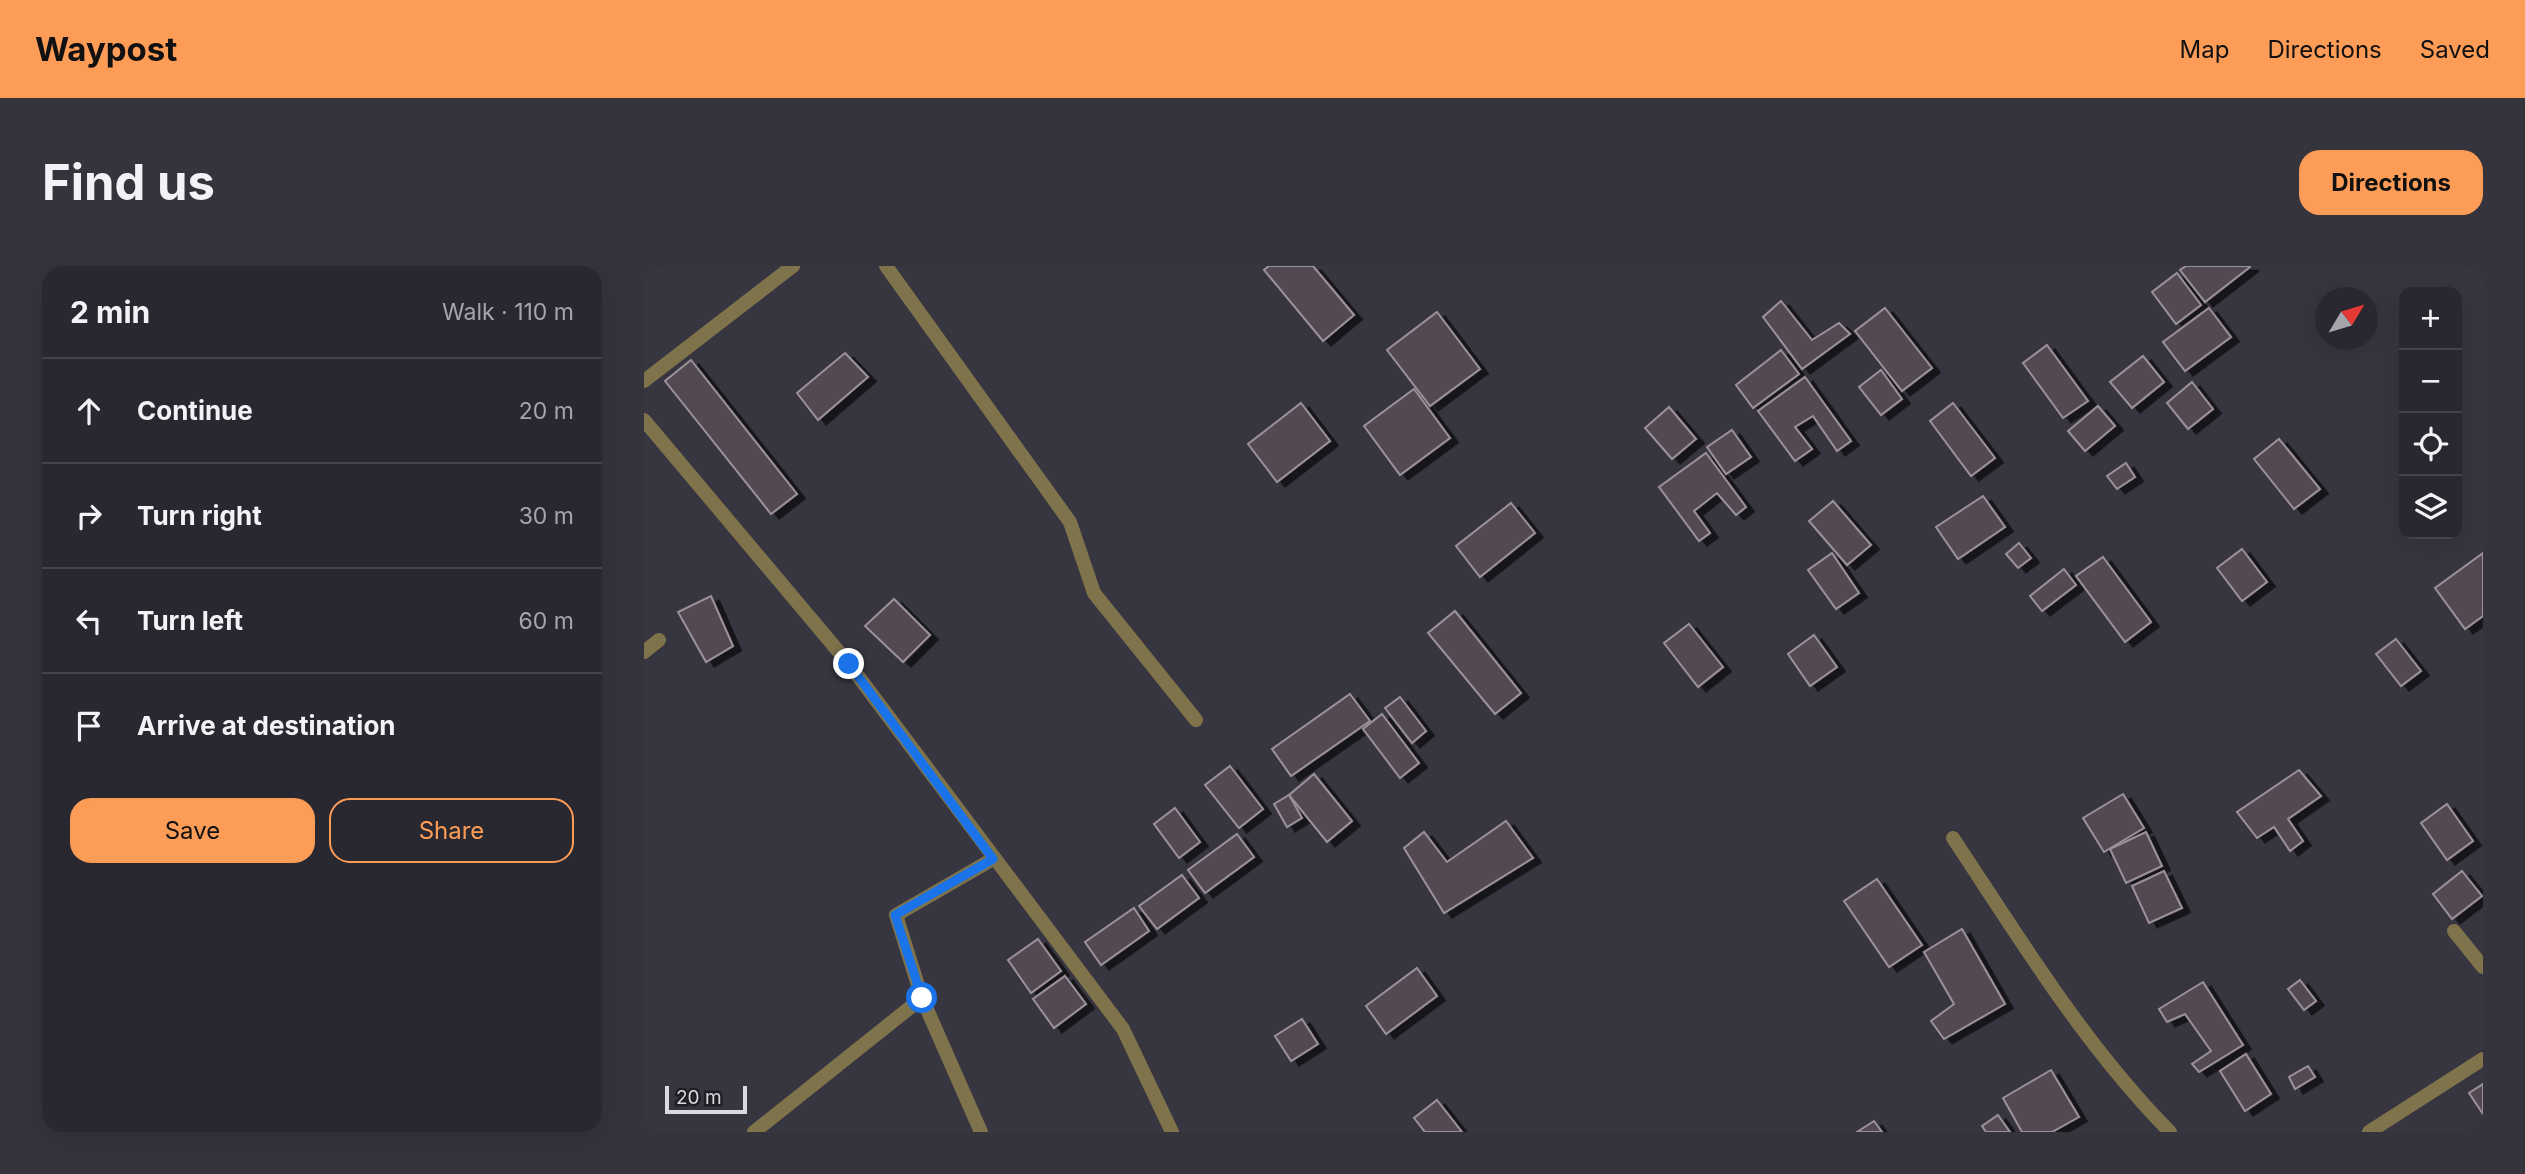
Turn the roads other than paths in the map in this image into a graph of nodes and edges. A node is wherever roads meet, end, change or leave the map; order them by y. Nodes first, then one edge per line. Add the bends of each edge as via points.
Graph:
1 (793, 266) edge
2 (886, 266) edge
3 (644, 382) edge
4 (644, 420) edge
5 (659, 640) dead end
6 (644, 652) edge
7 (1196, 720) dead end
8 (1953, 838) dead end
9 (993, 859) junction
10 (2454, 931) dead end
11 (2483, 967) edge
12 (922, 998) junction
13 (2483, 1059) edge
14 (754, 1132) edge
15 (981, 1132) edge
16 (1172, 1132) edge
17 (2170, 1132) edge
18 (2369, 1132) edge

1 - 3 street
2 - 7 street via 1070,522 1094,593
4 - 9 street via 849,664
5 - 6 street
8 - 17 street via 2054,990 2130,1091
9 - 12 street via 895,915
9 - 16 street via 1123,1029
10 - 11 street
12 - 14 street
12 - 15 street
13 - 18 street

